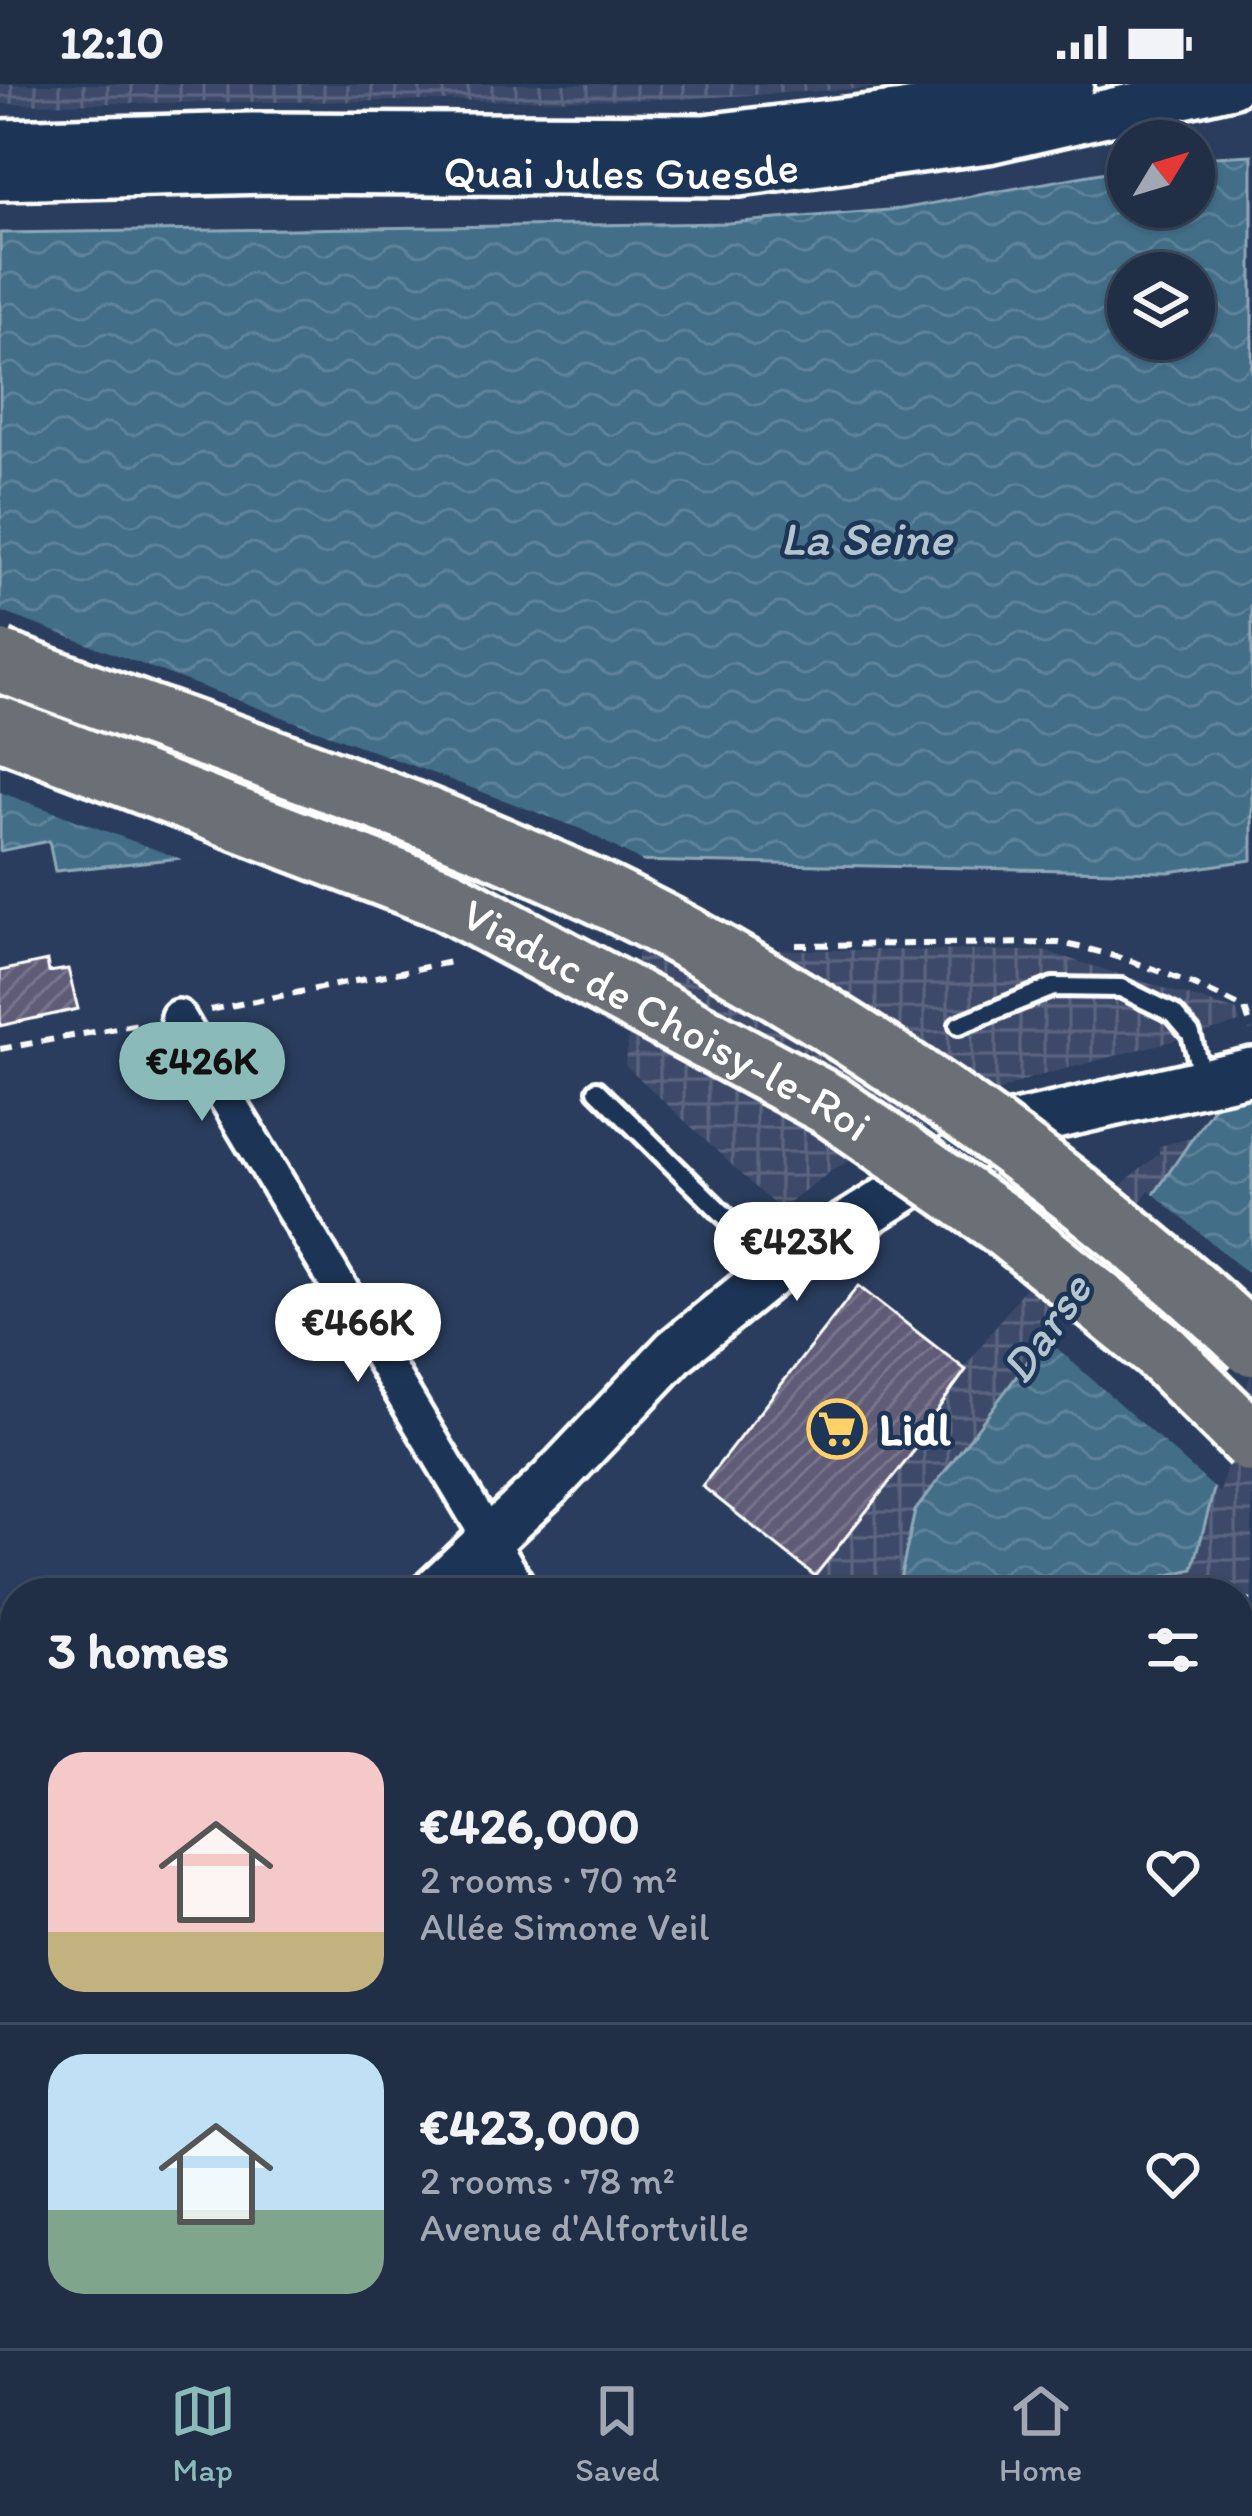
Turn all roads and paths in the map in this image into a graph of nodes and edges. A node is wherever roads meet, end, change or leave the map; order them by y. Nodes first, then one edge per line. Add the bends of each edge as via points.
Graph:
1 (1070, 84) edge
2 (1231, 84) edge
3 (0, 143) edge
4 (0, 176) edge
5 (0, 662) edge
6 (0, 728) edge
7 (178, 1017) dead end
8 (959, 1024) dead end
9 (1222, 1078) edge
10 (597, 1090) dead end
11 (778, 1268) junction
12 (1252, 1346) edge
13 (1252, 1442) edge
14 (490, 1537) junction
15 (448, 1578) edge
16 (513, 1578) edge

1 - 3 main road, Quai Jules Guesde via 704,138
2 - 4 main road, Quai Jules Guesde via 988,140 739,173
5 - 12 highway, Viaduc de Choisy-le-Roi, bridge via 499,849 676,932 891,1063 1043,1170
6 - 13 highway, Viaduc de Choisy-le-Roi, bridge via 446,899 830,1105 1000,1223 1158,1349
7 - 14 street
8 - 9 lane via 1054,987 1121,988 1174,1013
9 - 11 main road via 1002,1128
10 - 11 lane
11 - 14 main road via 675,1351
14 - 15 main road
14 - 16 street

